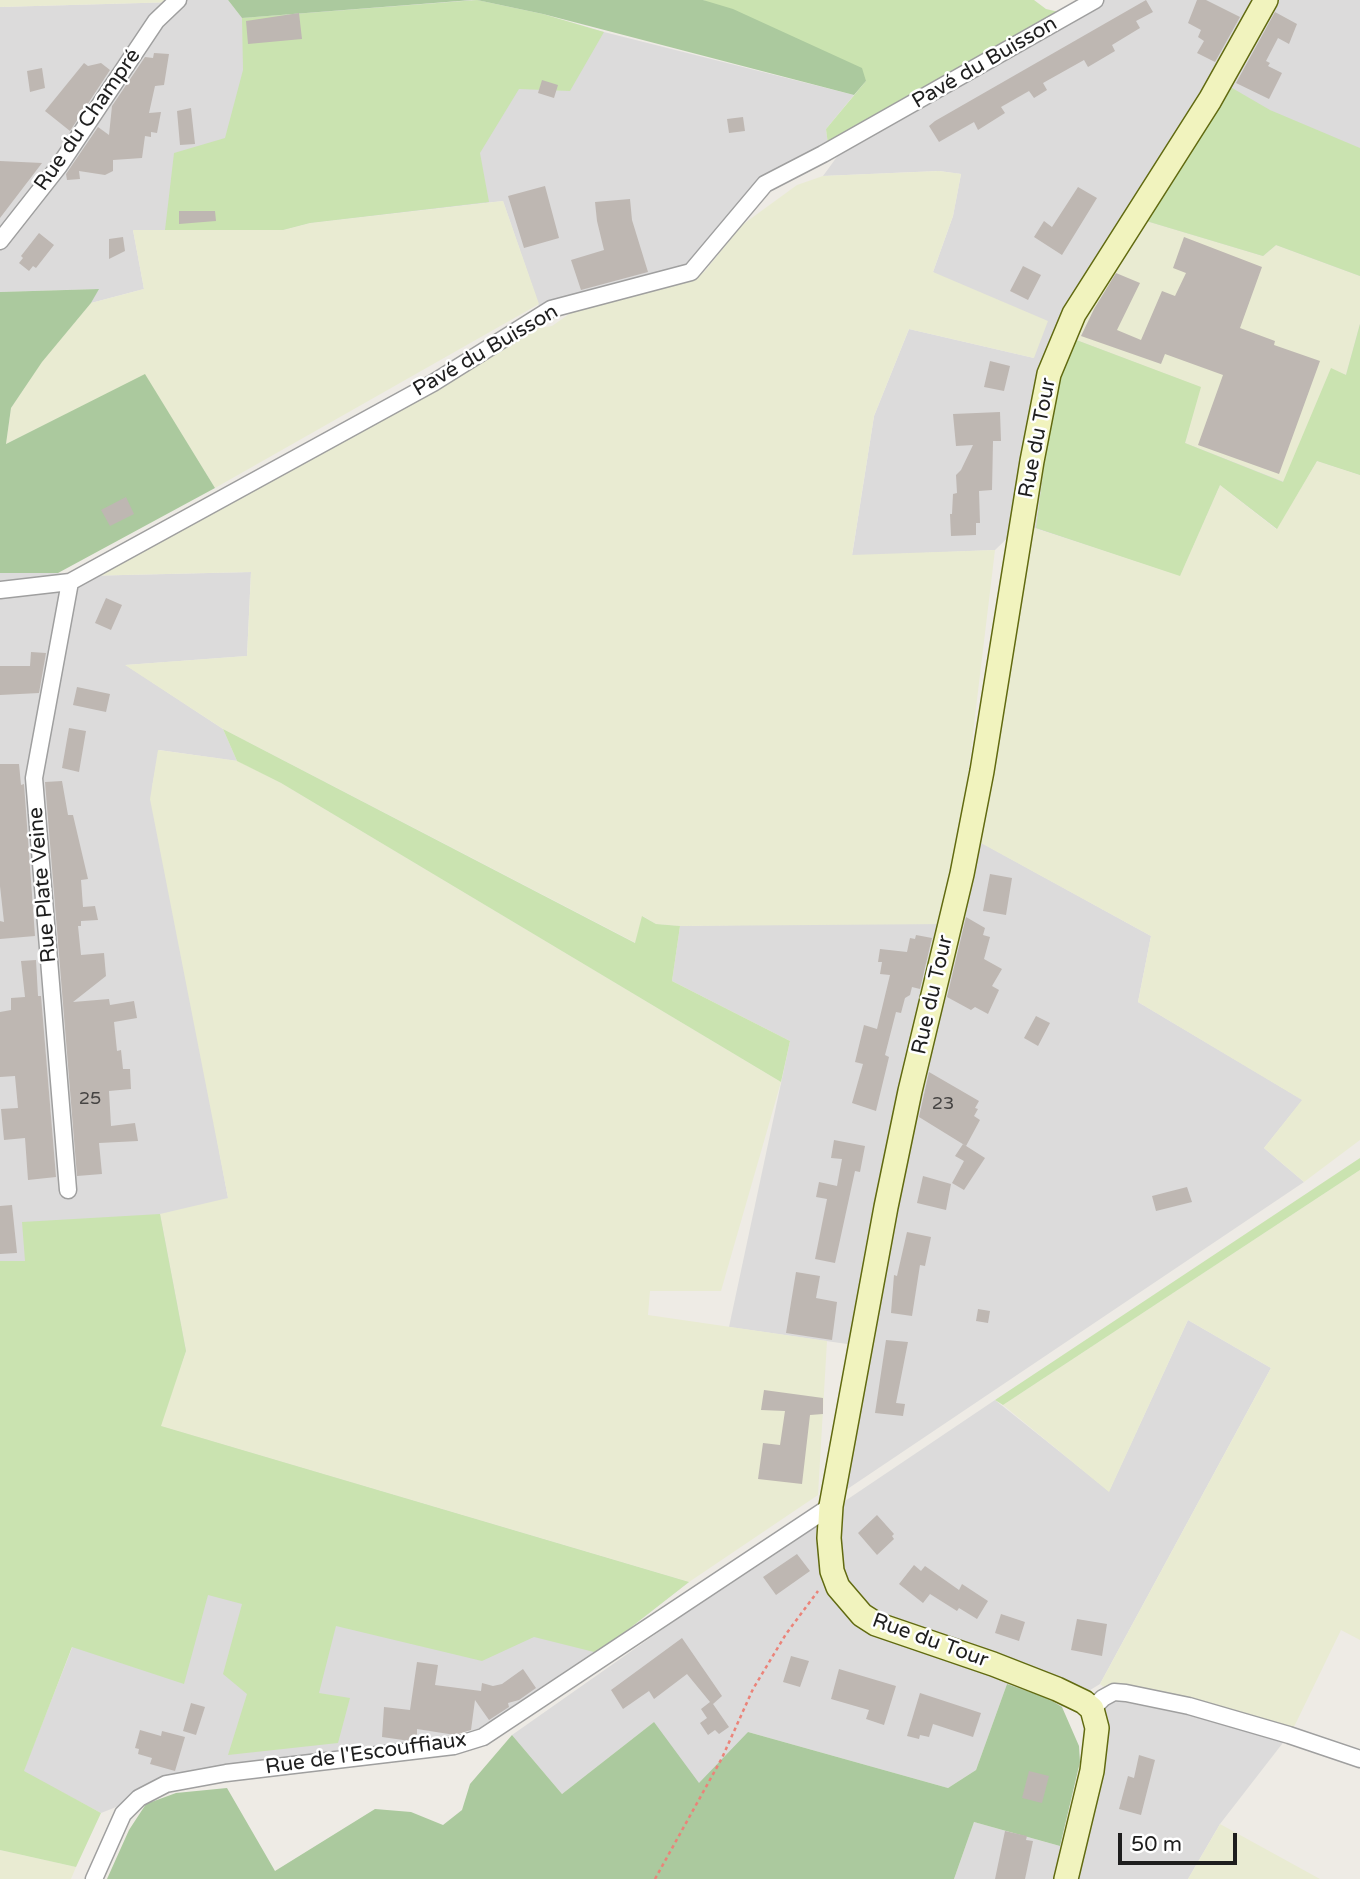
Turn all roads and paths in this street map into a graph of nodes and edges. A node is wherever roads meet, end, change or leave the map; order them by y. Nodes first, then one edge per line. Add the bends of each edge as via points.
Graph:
1 (178, 0) edge
2 (1095, 0) edge
3 (1266, 0) edge
4 (0, 241) edge
5 (70, 582) junction
6 (0, 590) edge
7 (68, 1189) dead end
8 (831, 1506) junction
9 (832, 1571) junction
10 (1092, 1709) junction
11 (1360, 1759) edge
12 (94, 1879) edge
13 (654, 1879) edge
14 (1066, 1879) edge

1 - 4 street, Rue du Champré via 156,20 59,166
2 - 5 street, Pavé du Buisson via 765,184 691,272 551,309 433,383
3 - 8 street, Rue du Tour via 1210,100 1074,314 1049,374 982,771 888,1194
5 - 6 street, Pavé du Buisson
5 - 7 street, Rue Plate Veine via 34,778
8 - 9 street, Rue du Tour
8 - 12 street, Rue de l'Escouffiaux via 484,1737 454,1746 166,1784 139,1798 123,1814
9 - 10 street, Rue du Tour via 849,1602 876,1625 993,1664 1057,1689
9 - 13 path via 762,1672 722,1758
10 - 11 street via 1114,1692 1126,1693 1189,1706
10 - 14 street via 1097,1728 1092,1771

